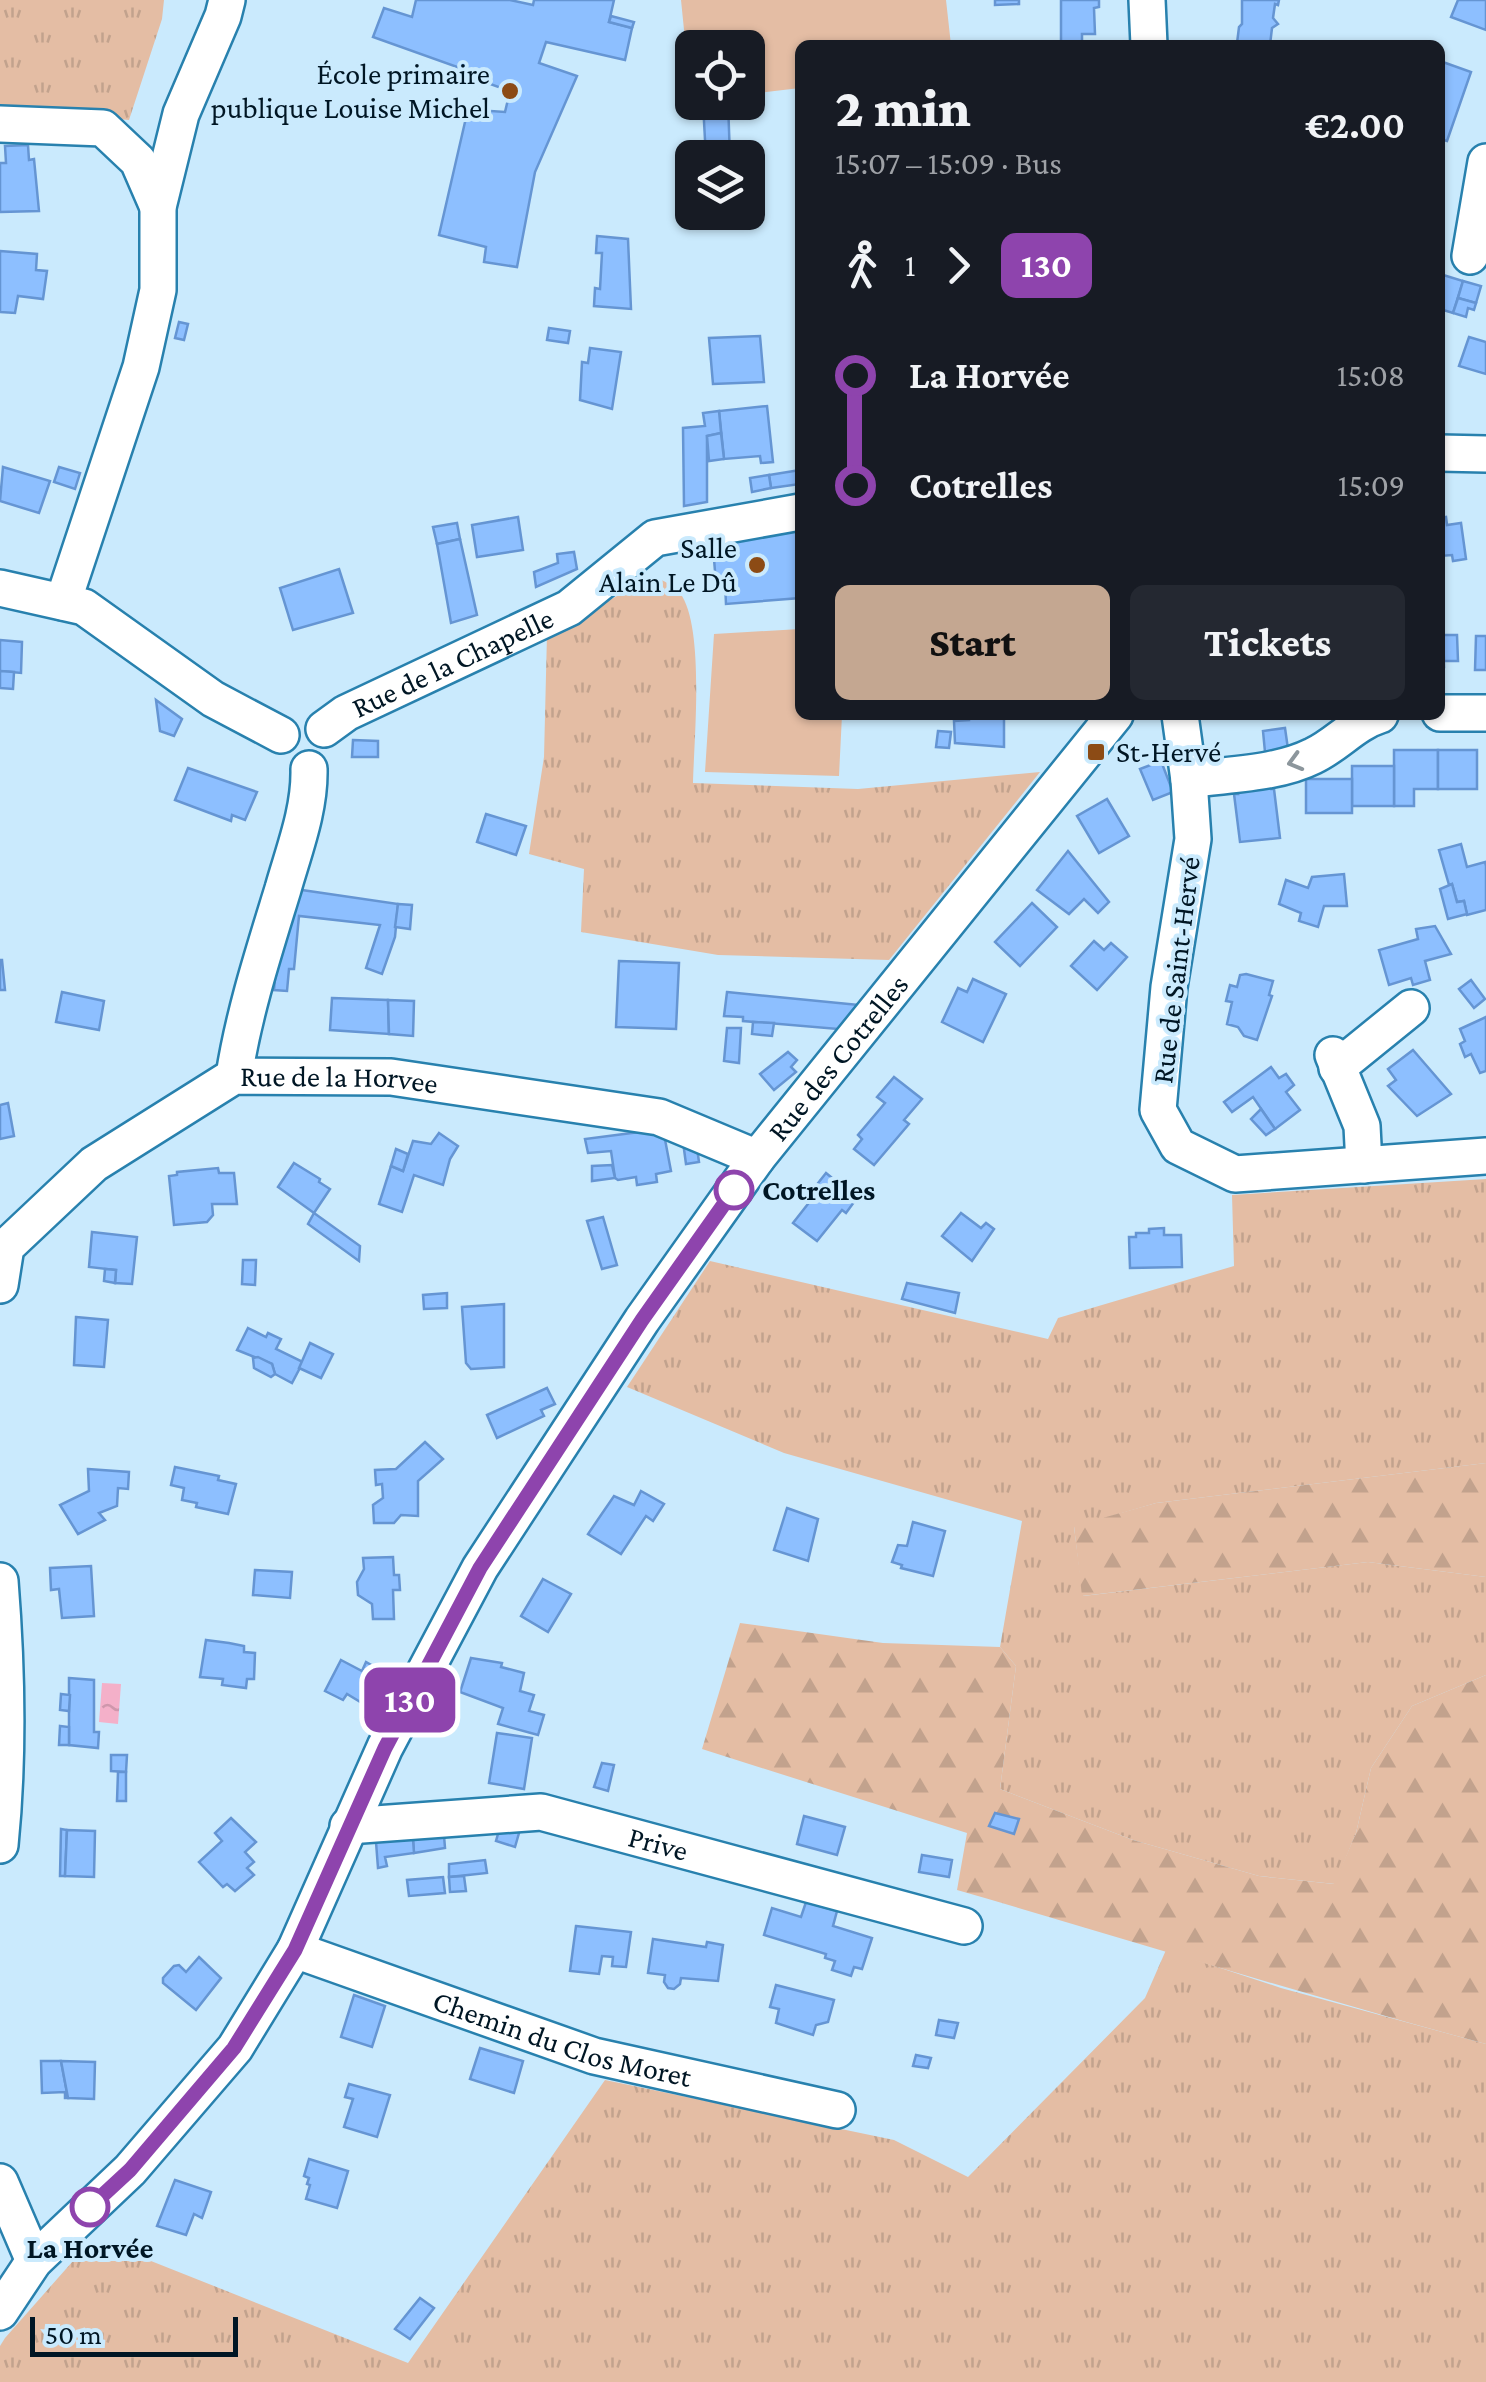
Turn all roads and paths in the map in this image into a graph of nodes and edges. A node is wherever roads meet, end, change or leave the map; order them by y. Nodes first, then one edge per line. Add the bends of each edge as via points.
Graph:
1 (226, 0) edge
2 (1147, 0) edge
3 (1148, 40) edge
4 (0, 124) edge
5 (1486, 162) edge
6 (158, 207) junction
7 (1470, 256) dead end
8 (1445, 453) edge
9 (1486, 454) edge
10 (795, 513) edge
11 (0, 588) edge
12 (62, 602) junction
13 (1445, 713) edge
14 (1486, 713) edge
15 (1110, 720) edge
16 (1181, 720) edge
17 (1366, 720) edge
18 (324, 729) junction
19 (280, 735) junction
20 (309, 769) junction
21 (1190, 780) junction
22 (1411, 1008) dead end
23 (234, 1076) junction
24 (1486, 1156) edge
25 (757, 1158) junction
26 (1364, 1165) junction
27 (3, 1249) edge
28 (0, 1284) edge
29 (0, 1581) edge
30 (348, 1826) junction
31 (0, 1845) edge
32 (964, 1926) dead end
33 (295, 1950) junction
34 (837, 2110) dead end
35 (0, 2182) edge
36 (34, 2261) junction
37 (0, 2312) edge

1 - 6 street via 182,114
2 - 3 street
4 - 6 street via 103,128 138,161
5 - 7 street
6 - 12 street via 158,290 141,367
8 - 9 street
10 - 18 street, Rue de la Chapelle via 655,538 568,608 346,712
11 - 12 street
12 - 19 street via 84,608 214,699
13 - 14 street
15 - 25 street, Rue des Cotrelles
16 - 21 street, Rue de Saint-Hervé
17 -> 21 street via 1308,759
18 - 19 street via 300,720
18 - 20 street via 328,751
19 - 20 street via 284,760
20 - 23 street via 300,830 242,1024
21 - 26 street, Rue de Saint-Hervé via 1192,838 1158,1110 1178,1146 1235,1174
22 - 26 street via 1335,1061 1362,1126
23 - 25 street, Rue de la Horvee via 391,1077 659,1117
23 - 27 street, Rue de la Horvee via 94,1164
24 - 26 street, Rue de Saint-Hervé
25 - 30 street, Rue des Cotrelles via 480,1568
27 - 28 street, Rue de la Horvee
29 - 31 street via 7,1774
30 - 32 street, Prive via 540,1812
30 - 33 street, Rue des Cotrelles
33 - 34 street, Chemin du Clos Moret via 594,2056
33 - 36 street, Rue des Cotrelles via 223,2062 130,2170
35 - 36 street
36 - 37 street, Rue des Cotrelles

